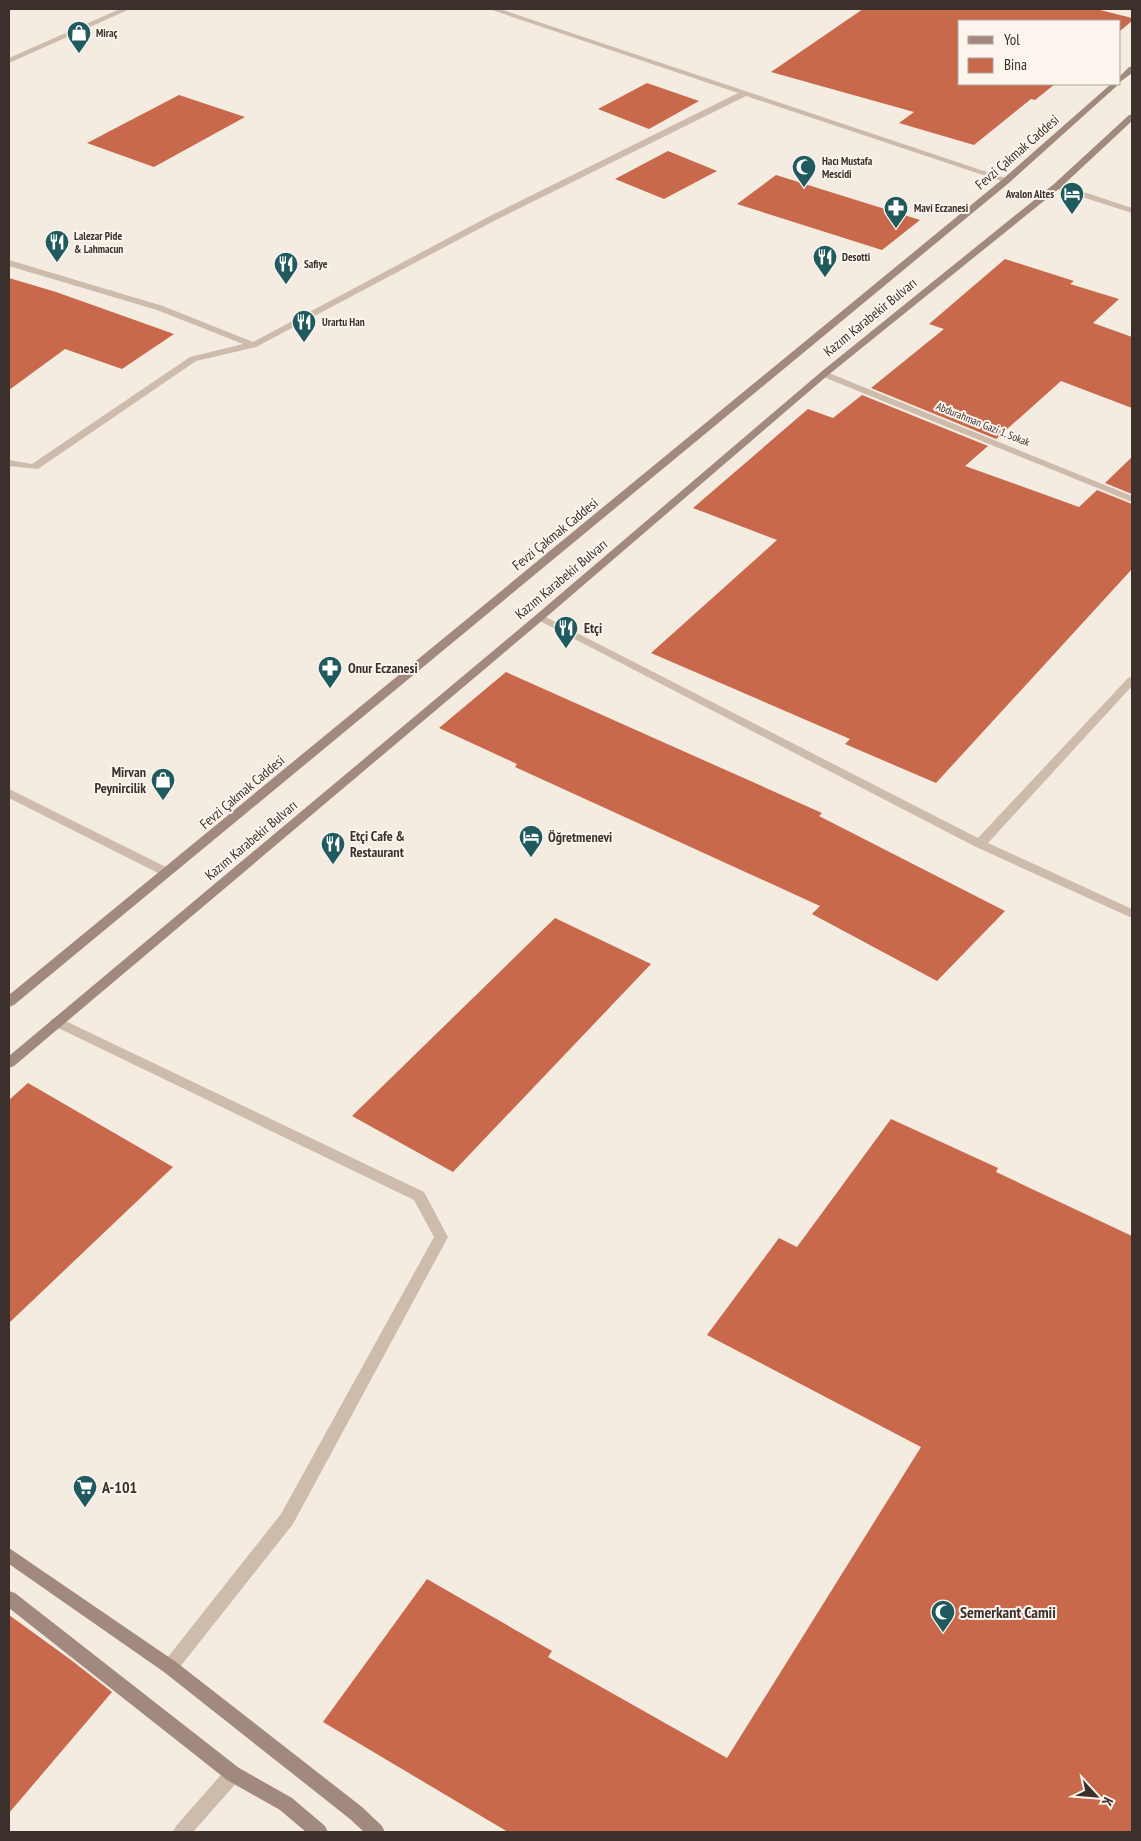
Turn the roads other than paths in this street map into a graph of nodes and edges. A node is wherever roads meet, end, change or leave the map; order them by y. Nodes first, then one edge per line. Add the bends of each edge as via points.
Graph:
1 (126, 9) edge
2 (493, 9) edge
3 (9, 62) edge
4 (1132, 69) edge
5 (1121, 79) edge
6 (1115, 85) edge
7 (745, 93) junction
8 (1132, 117) edge
9 (1008, 180) junction
10 (1057, 186) junction
11 (1132, 211) edge
12 (9, 263) edge
13 (253, 345) junction
14 (824, 374) junction
15 (9, 464) edge
16 (1132, 499) edge
17 (540, 617) junction
18 (1132, 680) edge
19 (9, 793) edge
20 (980, 844) junction
21 (166, 872) junction
22 (1132, 914) edge
23 (9, 1002) edge
24 (57, 1022) junction
25 (9, 1063) edge
26 (9, 1555) edge
27 (9, 1598) edge
28 (170, 1667) junction
29 (233, 1774) junction
30 (182, 1832) edge
31 (319, 1832) edge
32 (376, 1832) edge

1 - 3 street
2 - 7 street
4 - 5 main road
6 - 9 main road, Fevzi Çakmak Caddesi
7 - 9 street
7 - 13 street via 489,220
8 - 10 main road, Kazım Karabekir Bulvarı
9 - 21 main road, Fevzi Çakmak Caddesi
10 - 11 street
10 - 14 main road, Kazım Karabekir Bulvarı
12 - 13 street via 160,308
13 - 15 street via 193,358 34,467
14 - 16 street, Abdurahman Gazi 1. Sokak
14 - 17 main road, Kazım Karabekir Bulvarı
17 - 20 street
17 - 24 main road, Kazım Karabekir Bulvarı
18 - 20 street
19 - 21 street
20 - 22 street
21 - 23 main road, Fevzi Çakmak Caddesi
24 - 25 main road, Kazım Karabekir Bulvarı
24 - 28 street via 419,1196 441,1237 287,1519
26 - 28 main road
27 - 29 main road
28 - 32 main road
29 - 30 street
29 - 31 main road via 286,1804

